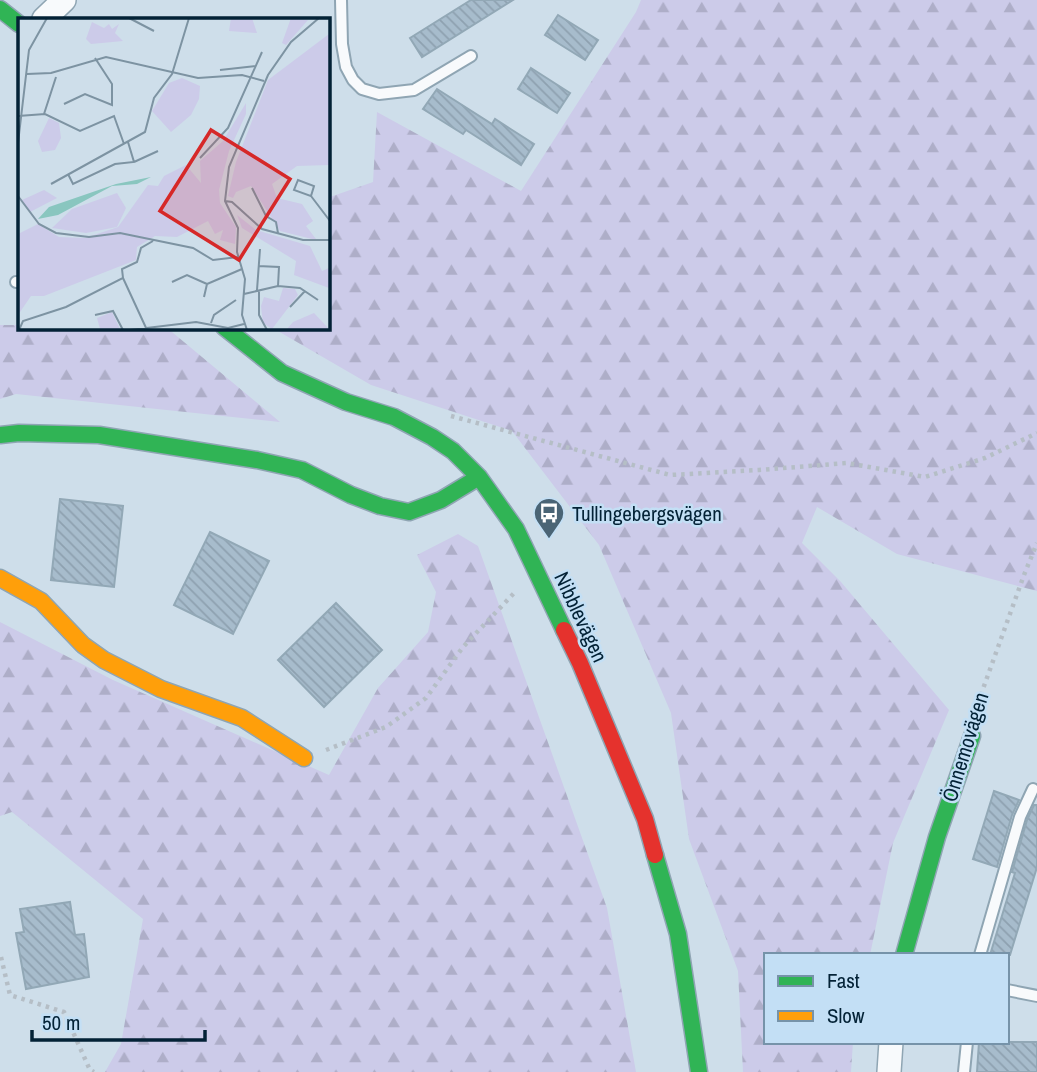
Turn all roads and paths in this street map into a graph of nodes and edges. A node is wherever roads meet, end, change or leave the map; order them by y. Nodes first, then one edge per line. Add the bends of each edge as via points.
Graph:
1 (64, 0) edge
2 (341, 0) edge
3 (0, 9) edge
4 (45, 18) edge
5 (18, 23) edge
6 (471, 56) dead end
7 (227, 329) edge
8 (450, 416) dead end
9 (1037, 433) edge
10 (0, 435) edge
11 (479, 477) junction
12 (1037, 543) edge
13 (536, 570) junction
14 (0, 578) edge
15 (972, 736) joint
16 (304, 758) joint
17 (1036, 786) edge
18 (904, 953) edge
19 (981, 953) edge
20 (1, 957) edge
21 (1009, 990) edge
22 (1037, 996) edge
23 (891, 1044) edge
24 (967, 1044) edge
25 (94, 1072) edge
26 (699, 1072) edge
27 (889, 1072) edge
28 (964, 1072) edge

1 - 4 street
2 - 6 lane via 346,67 362,89 379,94 414,90
3 - 5 street
7 - 11 street, Nibblevägen via 282,373 432,437
8 - 9 path via 670,475 847,463 925,477 985,458
10 - 11 street via 99,435 257,460 302,470 351,495 409,512 441,500
11 - 13 street, Nibblevägen via 516,529
12 - 15 path, Önnemovägen via 973,716
13 - 16 path via 463,647 426,698 386,727
13 - 26 street, Nibblevägen via 645,819 678,934
14 - 16 street via 41,601 104,660 162,689 242,718
15 - 18 street, Önnemovägen via 936,839
17 - 19 lane via 1020,817
20 - 25 path via 10,995 64,1012
21 - 22 lane
23 - 27 street
24 - 28 lane

